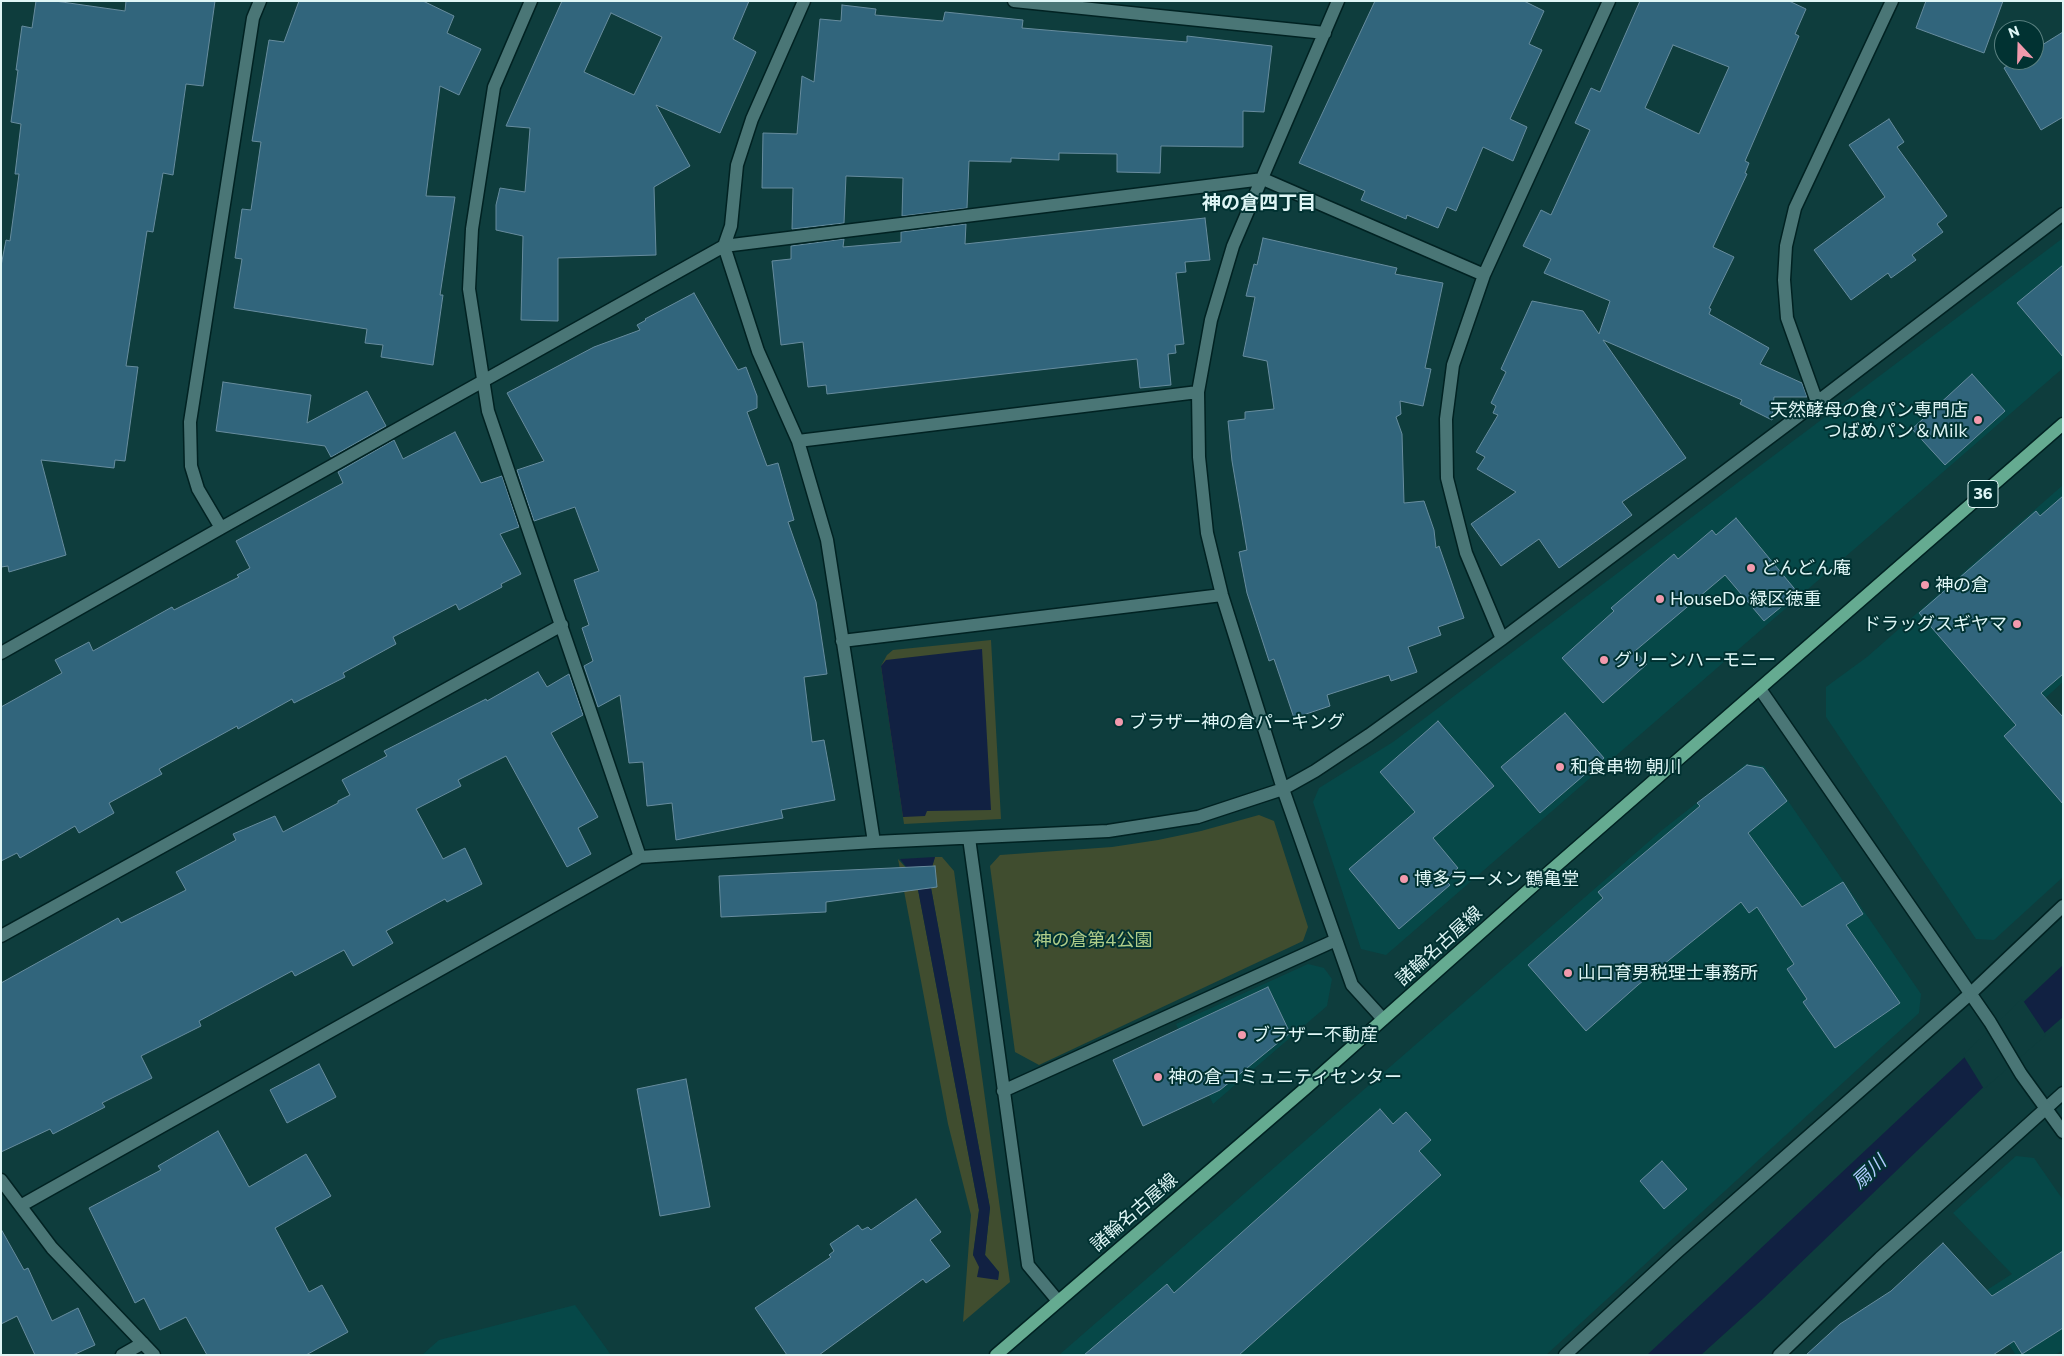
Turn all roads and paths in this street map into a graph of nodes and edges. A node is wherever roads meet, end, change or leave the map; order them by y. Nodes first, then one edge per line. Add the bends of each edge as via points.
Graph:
1 (260, 1) edge
2 (531, 1) edge
3 (804, 1) edge
4 (1014, 1) edge
5 (1338, 1) edge
6 (1609, 1) edge
7 (1892, 1) edge
8 (1325, 33) junction
9 (1263, 179) junction
10 (2063, 214) edge
11 (724, 246) junction
12 (1484, 274) junction
13 (483, 381) junction
14 (1198, 392) junction
15 (1818, 402) junction
16 (2063, 424) edge
17 (798, 442) junction
18 (221, 528) junction
19 (1222, 595) junction
20 (562, 625) junction
21 (1502, 639) junction
22 (842, 642) junction
23 (1, 653) edge
24 (1760, 689) junction
25 (1283, 789) junction
26 (969, 838) junction
27 (874, 842) junction
28 (640, 857) junction
29 (2063, 906) edge
30 (1, 936) edge
31 (1336, 940) junction
32 (1970, 994) junction
33 (1383, 1020) junction
34 (1003, 1091) junction
35 (2063, 1093) edge
36 (2045, 1108) junction
37 (2063, 1132) edge
38 (1, 1180) edge
39 (22, 1205) junction
40 (1058, 1301) junction
41 (143, 1343) junction
42 (122, 1355) edge
43 (154, 1355) edge
44 (996, 1355) edge
45 (1565, 1355) edge
46 (1779, 1355) edge

1 - 18 street via 252,18 190,422 191,466 198,489
2 - 13 street via 494,87 472,229 469,289
3 - 11 street via 749,128 737,165 731,226
4 - 8 street
5 - 8 street
6 - 12 street
7 - 15 street via 1796,208 1786,246 1787,318
8 - 9 street
9 - 11 street
9 - 12 street
9 - 14 street via 1233,246 1211,320
10 - 15 street
11 - 13 street
11 - 17 street via 758,351
12 - 21 street via 1453,365 1446,419 1447,478 1466,553
13 - 18 street
13 - 20 street via 488,411
14 - 17 street
14 - 19 street via 1198,457 1207,533
15 - 21 street
16 - 24 main road, 諸輪名古屋線 / 36
17 - 22 street via 827,540
18 - 23 street
19 - 22 street
19 - 25 street
20 - 28 street
20 - 30 street
21 - 25 street via 1369,735
22 - 27 street
24 - 32 street
24 - 33 main road, 諸輪名古屋線 / 36
25 - 26 street via 1198,817 1158,824 1108,831
25 - 31 street
26 - 27 street
26 - 34 street
27 - 28 street
28 - 39 street
29 - 32 street
31 - 33 street via 1352,985
31 - 34 street
32 - 36 street
32 - 45 street
33 - 40 main road, 諸輪名古屋線 / 36
34 - 40 street via 1028,1265
35 - 36 street
36 - 37 street
36 - 46 street
38 - 39 street
39 - 41 street via 52,1248
40 - 44 main road, 諸輪名古屋線 / 36
41 - 42 street
41 - 43 street

